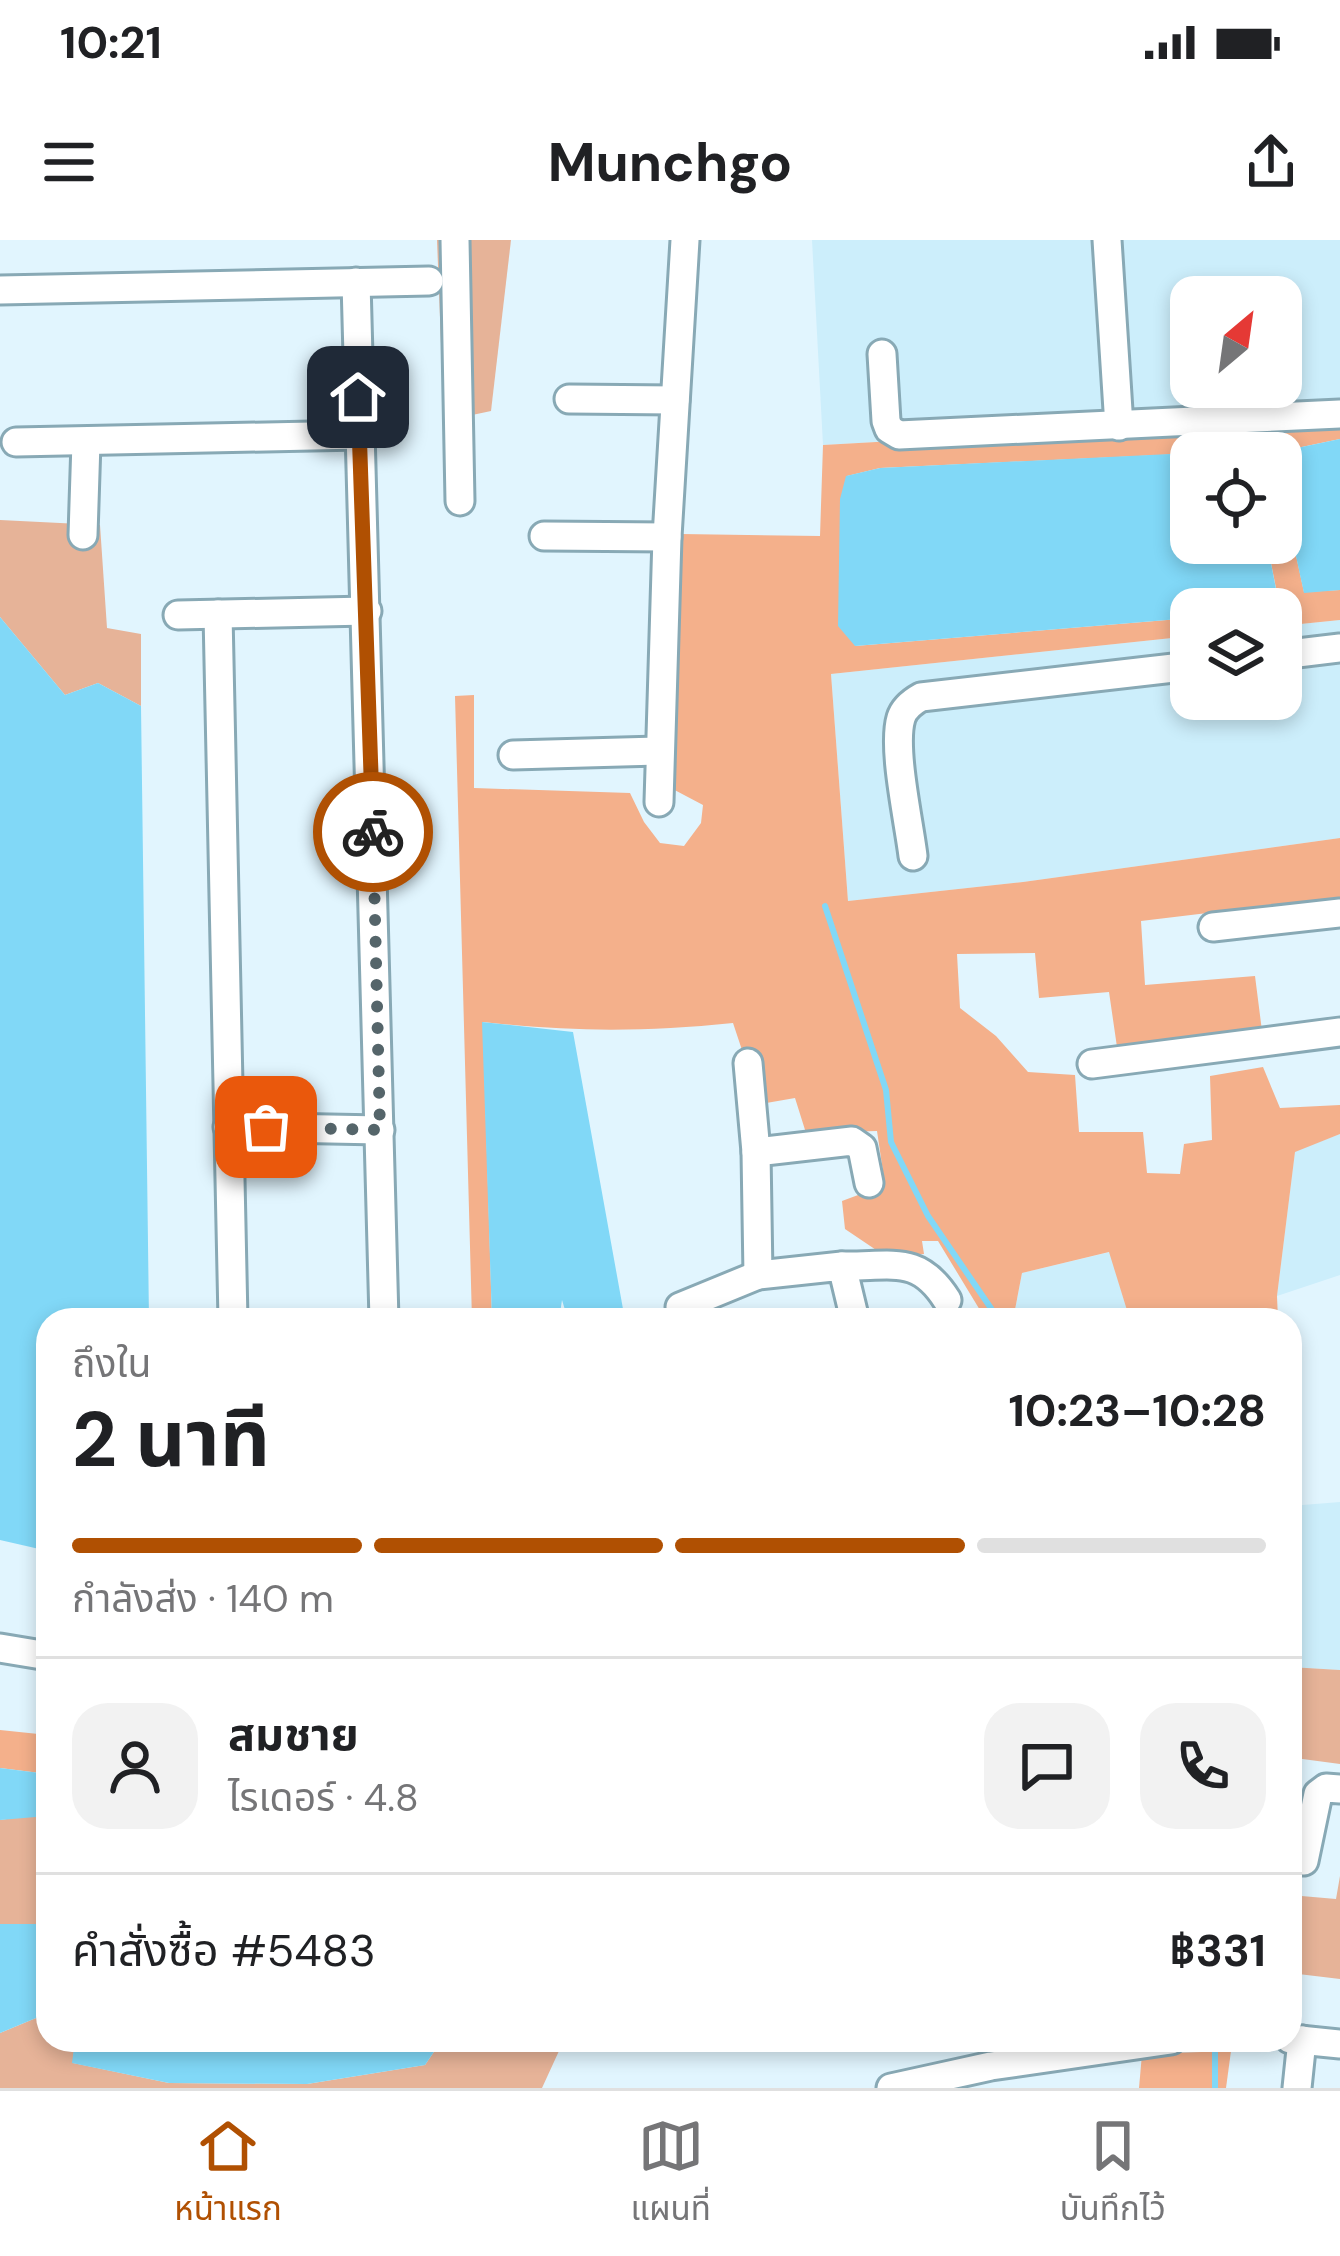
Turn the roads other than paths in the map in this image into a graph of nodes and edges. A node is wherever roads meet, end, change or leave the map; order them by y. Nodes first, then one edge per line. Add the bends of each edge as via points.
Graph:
1 (455, 240) edge
2 (685, 240) edge
3 (1107, 240) edge
4 (429, 281) dead end
5 (356, 282) junction
6 (0, 290) edge
7 (882, 354) dead end
8 (569, 399) dead end
9 (675, 400) junction
10 (1340, 414) edge
11 (1119, 426) junction
12 (359, 435) junction
13 (16, 442) dead end
14 (86, 442) junction
15 (460, 500) dead end
16 (83, 535) dead end
17 (544, 536) dead end
18 (667, 537) junction
19 (367, 611) junction
20 (218, 614) junction
21 (178, 615) dead end
22 (1340, 648) edge
23 (1302, 653) edge
24 (1170, 667) edge
25 (658, 751) junction
26 (513, 755) dead end
27 (659, 802) dead end
28 (913, 856) dead end
29 (1340, 913) edge
30 (1213, 927) dead end
31 (1340, 1032) edge
32 (748, 1063) dead end
33 (1092, 1064) dead end
34 (228, 1126) junction
35 (380, 1130) junction
36 (756, 1151) junction
37 (869, 1183) dead end
38 (842, 1266) junction
39 (758, 1275) junction
40 (947, 1300) dead end
41 (680, 1307) dead end
42 (232, 1308) edge
43 (384, 1308) edge
44 (852, 1308) edge
45 (0, 1648) edge
46 (36, 1654) edge
47 (1340, 1789) edge
48 (1304, 1861) dead end
49 (1302, 2040) edge
50 (1340, 2044) edge
51 (1296, 2052) edge
52 (989, 2053) edge
53 (891, 2088) edge
54 (1297, 2088) edge

1 - 15 street
2 - 9 street
3 - 11 street
4 - 5 street
5 - 6 street
5 - 12 street
7 - 11 street via 886,421 899,435
8 - 9 street
9 - 18 street
10 - 11 street
12 - 14 street
12 - 19 street
13 - 14 street
14 - 16 street
17 - 18 street
18 - 25 street
19 - 20 street
19 - 35 street
20 - 21 street
20 - 34 street
22 - 23 street
24 - 28 street via 908,704 899,740
25 - 26 street
25 - 27 street
29 - 30 street
31 - 33 street
32 - 36 street
34 - 35 street
34 - 42 street
35 - 43 street
36 - 37 street via 852,1141 862,1148
36 - 39 street
38 - 39 street
38 - 40 street via 916,1268
38 - 44 street
39 - 41 street
45 - 46 street
47 - 48 street via 1318,1794
49 - 50 street
51 - 54 street
52 - 53 street

